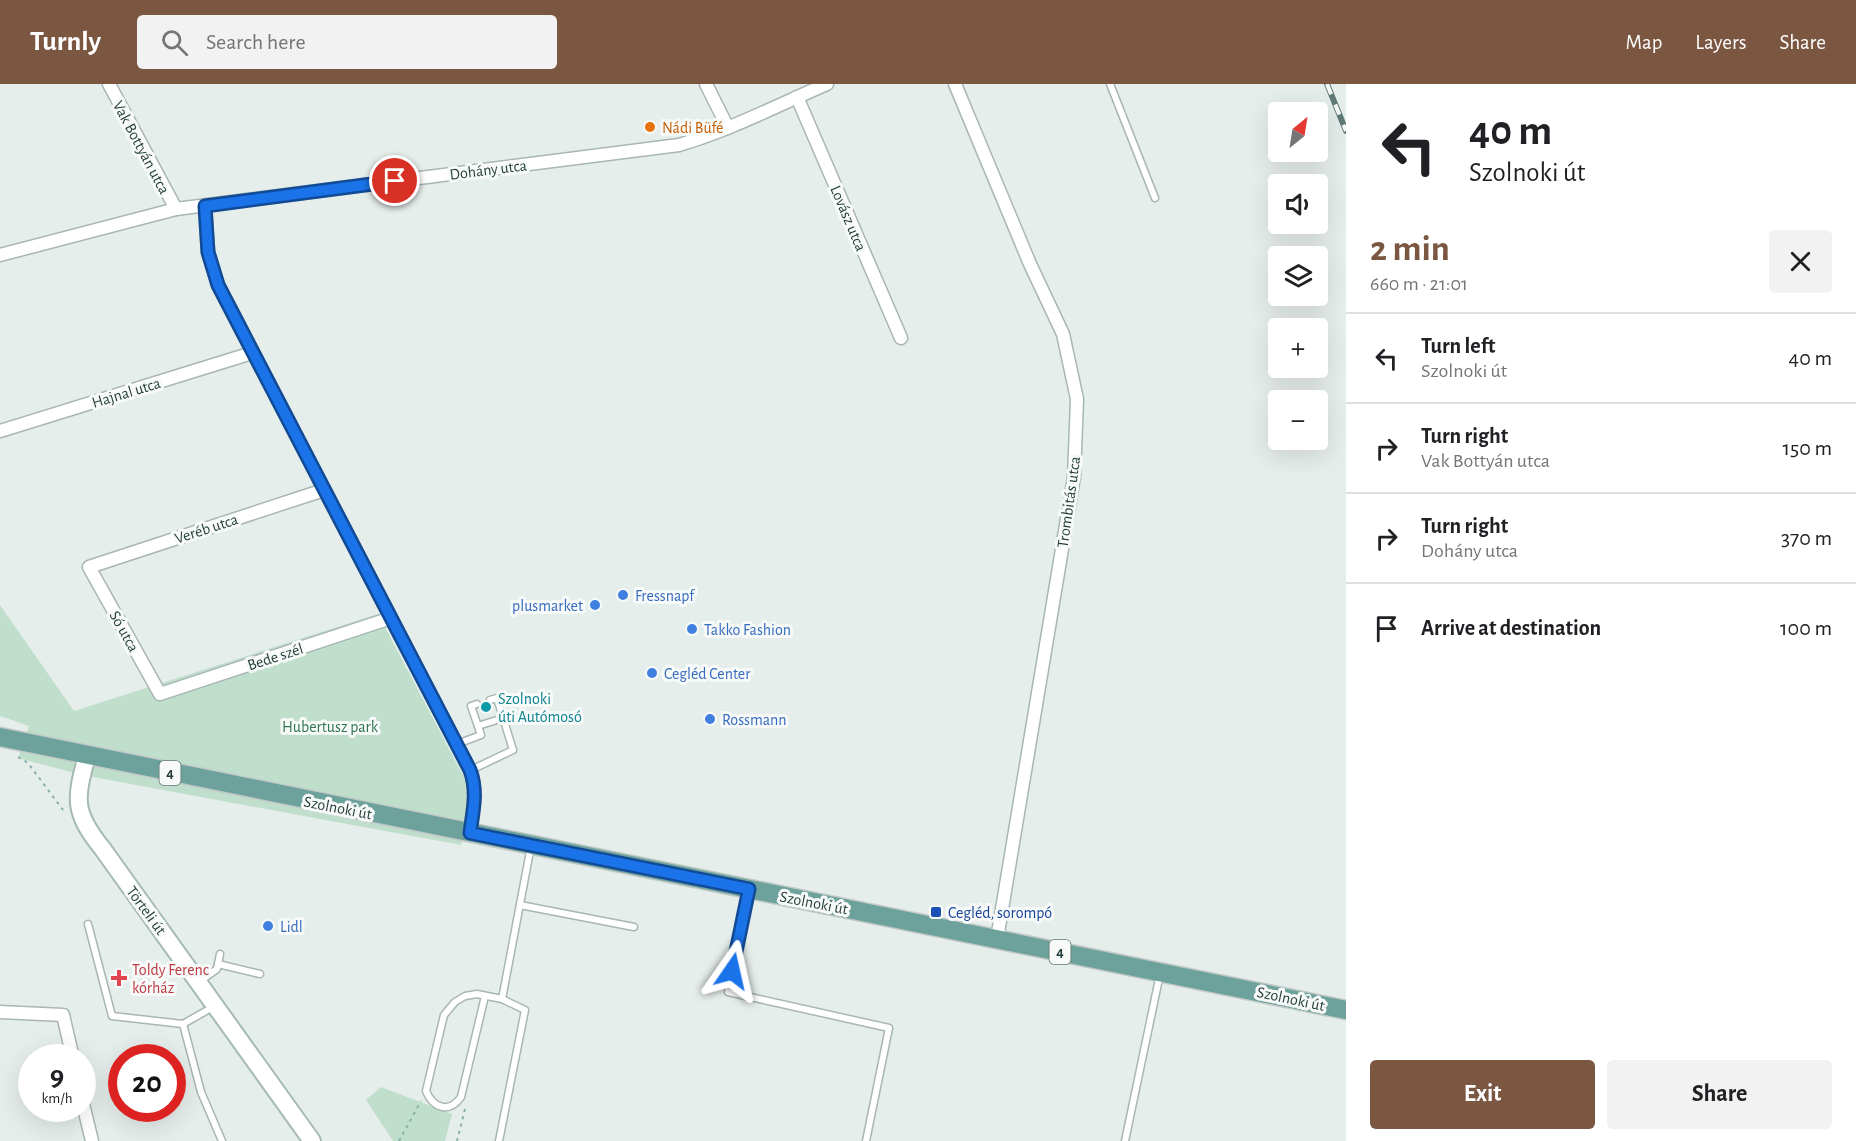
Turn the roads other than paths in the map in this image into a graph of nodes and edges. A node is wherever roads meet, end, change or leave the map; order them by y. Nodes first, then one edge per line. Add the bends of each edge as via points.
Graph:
1 (109, 84) edge
2 (706, 84) edge
3 (827, 84) edge
4 (955, 84) edge
5 (1110, 84) edge
6 (797, 97) junction
7 (728, 128) junction
8 (1155, 198) dead end
9 (205, 206) junction
10 (176, 209) junction
11 (0, 255) edge
12 (901, 338) dead end
13 (252, 353) junction
14 (0, 431) edge
15 (324, 490) junction
16 (89, 567) joint
17 (391, 618) junction
18 (160, 694) joint
19 (490, 700) dead end
20 (477, 704) dead end
21 (503, 718) junction
22 (478, 726) junction
23 (0, 737) edge
24 (456, 744) junction
25 (87, 756) junction
26 (470, 770) junction
27 (470, 833) junction
28 (531, 845) junction
29 (749, 889) junction
30 (520, 905) junction
31 (88, 924) dead end
32 (634, 927) dead end
33 (997, 939) junction
34 (220, 954) dead end
35 (218, 964) junction
36 (1161, 972) junction
37 (260, 974) dead end
38 (199, 982) junction
39 (485, 996) junction
40 (501, 999) junction
41 (215, 1005) junction
42 (1346, 1010) edge
43 (0, 1012) edge
44 (183, 1024) junction
45 (70, 1044) edge
46 (87, 1122) edge
47 (92, 1141) edge
48 (222, 1141) edge
49 (312, 1141) edge
50 (499, 1141) edge
51 (866, 1141) edge
52 (1125, 1141) edge

1 - 10 street, Vak Bottyán utca
2 - 7 street
3 - 6 street, Dohány utca
4 - 33 street, Trombitás utca via 1030,264 1064,334 1077,399 1074,477
5 - 8 lane
6 - 7 street, Dohány utca
6 - 12 street, Lovász utca
7 - 9 street, Dohány utca via 679,144
9 - 10 street, Dohány utca
9 - 13 street via 212,268
10 - 11 street, Dohány utca
13 - 14 street, Hajnal utca
13 - 15 street
15 - 16 street, Veréb utca
15 - 17 street
16 - 18 street, Só utca
17 - 18 street, Bede szél
17 - 24 street
19 - 21 lane via 497,698 497,709
20 - 22 lane via 471,706 478,715
21 - 22 lane
21 - 26 lane via 513,750
22 - 24 lane via 481,735
23 - 25 main road, Szolnoki út / 4
24 - 26 street
25 - 27 main road, Szolnoki út / 4
25 - 38 main road, Törteli út via 79,797 88,830
26 - 27 street via 475,792
27 - 28 main road, Szolnoki út / 4
28 - 29 main road, Szolnoki út / 4
28 - 30 lane
29 - 33 main road, Szolnoki út / 4
29 - 51 lane via 728,992 889,1028
30 - 32 lane
30 - 40 lane
31 - 44 lane via 112,1016
33 - 36 main road, Szolnoki út / 4
34 - 35 lane
35 - 37 lane
35 - 38 lane
36 - 42 main road, Szolnoki út / 4
36 - 52 lane
38 - 41 main road, Törteli út
39 - 39 lane via 465,996 444,1015 426,1090 430,1100 441,1107 450,1107 461,1097
39 - 40 lane
40 - 50 lane via 525,1010
41 - 44 lane
41 - 49 main road, Törteli út
43 - 45 street via 63,1015
44 - 48 lane via 201,1092
46 - 47 street

